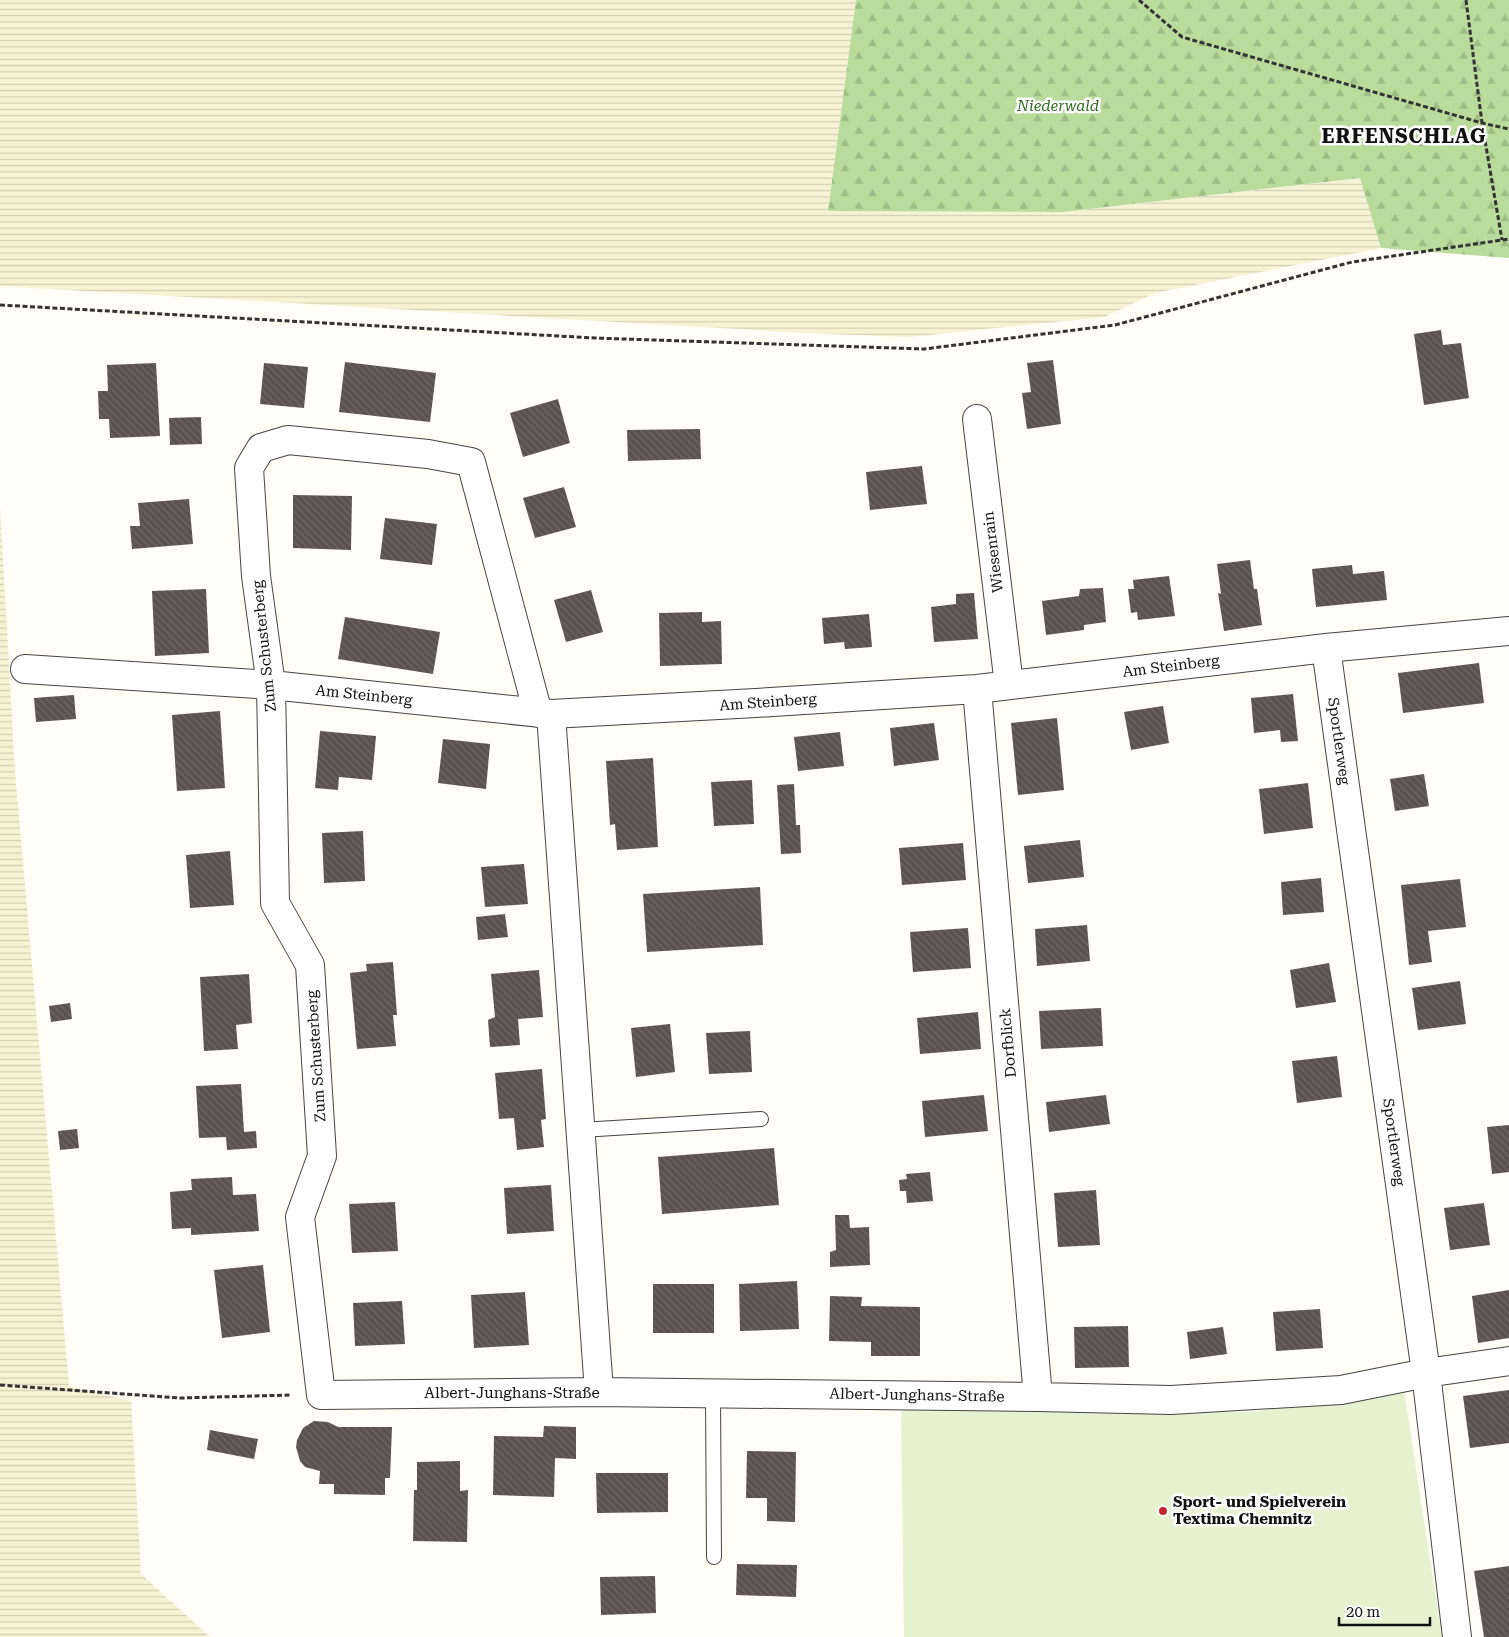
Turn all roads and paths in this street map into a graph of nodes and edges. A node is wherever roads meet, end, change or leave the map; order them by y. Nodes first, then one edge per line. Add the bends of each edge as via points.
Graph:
1 (1139, 0) edge
2 (1466, 0) edge
3 (1482, 123) junction
4 (1509, 129) edge
5 (1509, 238) edge
6 (1502, 240) junction
7 (0, 305) edge
8 (976, 419) dead end
9 (1509, 631) edge
10 (1326, 648) junction
11 (26, 669) dead end
12 (271, 685) junction
13 (1009, 685) junction
14 (978, 689) junction
15 (545, 714) junction
16 (761, 1119) dead end
17 (580, 1130) junction
18 (1509, 1361) edge
19 (1426, 1374) junction
20 (0, 1384) edge
21 (599, 1392) junction
22 (713, 1393) junction
23 (322, 1395) junction
24 (1038, 1397) junction
25 (714, 1557) dead end
26 (1457, 1637) edge

1 - 3 path via 1182,37
2 - 3 path
3 - 4 path
3 - 6 path
5 - 6 path
6 - 7 path via 1352,262 1115,325 924,349 596,338
8 - 13 street, Wiesenrain
9 - 10 street, Am Steinberg
10 - 13 street, Am Steinberg
10 - 19 street, Sportlerweg
11 - 12 street, Am Steinberg
12 - 15 street, Am Steinberg
12 - 15 street, Zum Schusterberg via 256,576 249,468 262,448 288,440 428,454 471,462
12 - 23 street, Zum Schusterberg via 275,903 310,965 322,1156 300,1217
13 - 14 street, Am Steinberg
14 - 15 street, Am Steinberg
14 - 24 street, Dorfblick
15 - 17 street, Zum Schusterberg
16 - 17 lane
17 - 21 street, Zum Schusterberg
18 - 19 street, Albert-Junghans-Straße
19 - 24 street, Albert-Junghans-Straße via 1331,1391 1172,1400
19 - 26 street, Sportlerweg
20 - 23 path via 180,1398
21 - 22 street, Albert-Junghans-Straße
21 - 23 street, Albert-Junghans-Straße
22 - 24 street, Albert-Junghans-Straße
22 - 25 lane

